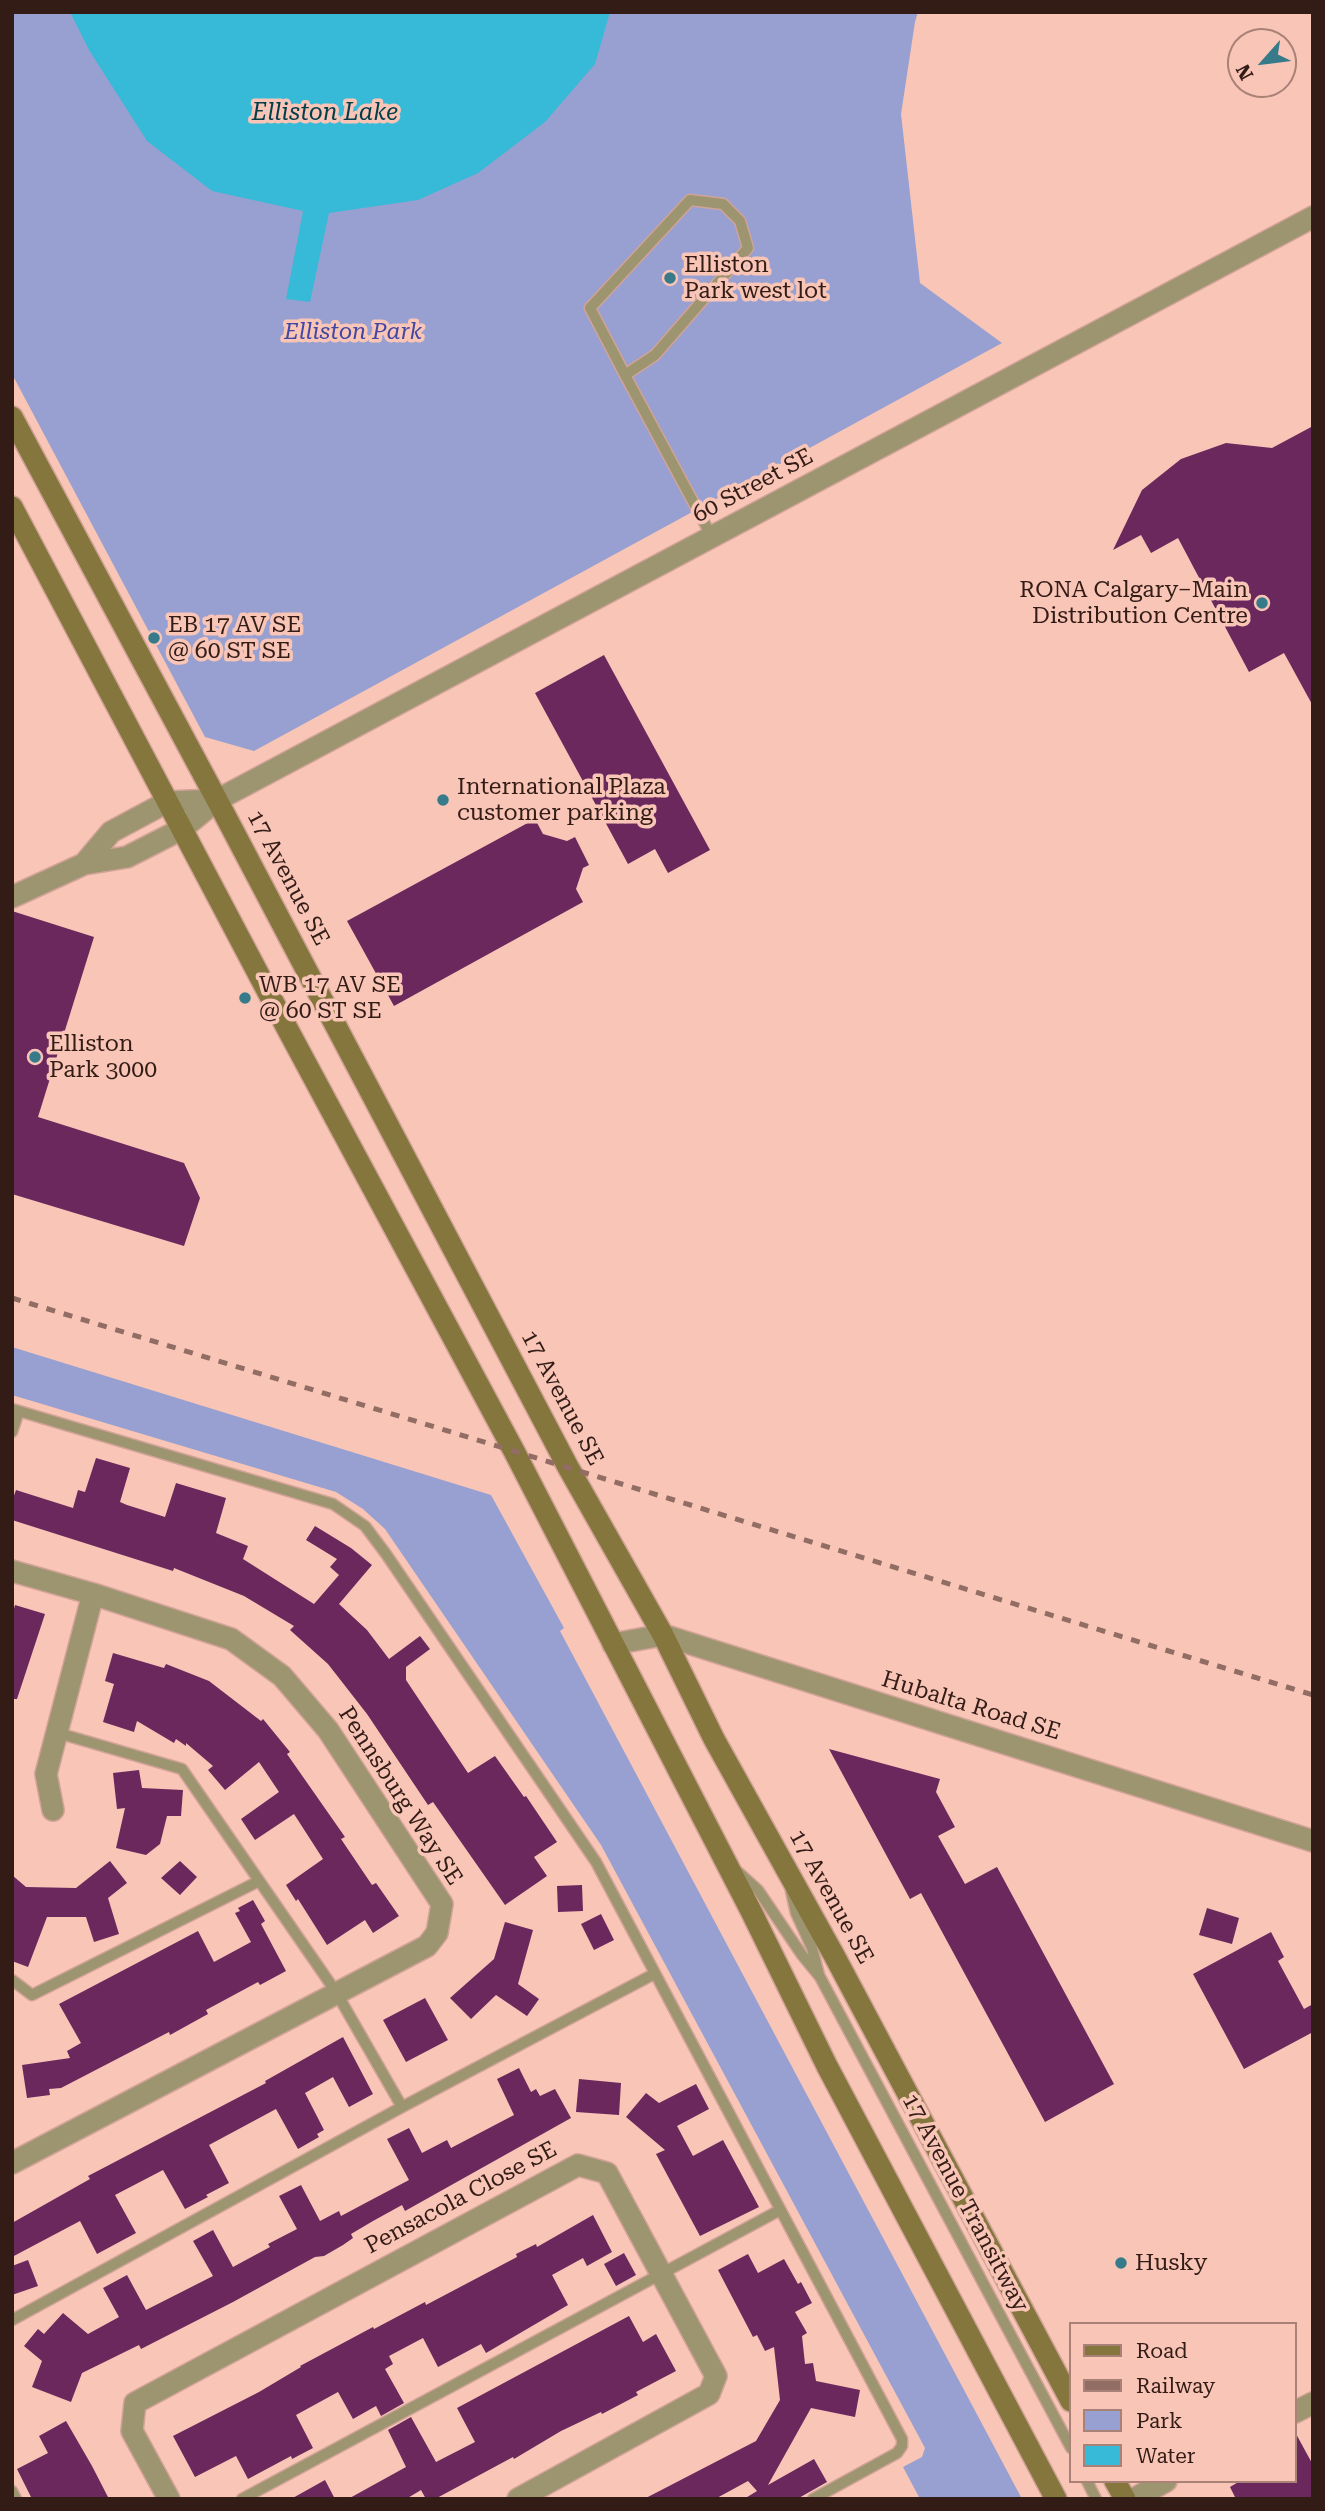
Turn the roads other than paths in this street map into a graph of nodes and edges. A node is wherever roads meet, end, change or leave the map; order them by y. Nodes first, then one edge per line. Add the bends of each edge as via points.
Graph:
1 (1313, 217) edge
2 (625, 375) junction
3 (12, 417) edge
4 (12, 508) edge
5 (712, 537) junction
6 (217, 800) junction
7 (167, 802) junction
8 (182, 830) junction
9 (84, 864) junction
10 (12, 897) edge
11 (15, 1410) edge
12 (12, 1432) edge
13 (12, 1571) edge
14 (93, 1594) junction
15 (663, 1635) junction
16 (612, 1644) junction
17 (58, 1733) junction
18 (54, 1810) dead end
19 (1313, 1841) edge
20 (725, 1859) junction
21 (787, 1871) junction
22 (260, 1881) junction
23 (654, 1974) junction
24 (820, 1977) junction
25 (12, 1980) edge
26 (336, 1992) junction
27 (402, 2107) junction
28 (12, 2163) edge
29 (780, 2210) junction
30 (661, 2272) junction
31 (12, 2319) edge
32 (1070, 2399) edge
33 (1313, 2403) edge
34 (1297, 2411) edge
35 (1070, 2446) edge
36 (1088, 2483) edge
37 (1116, 2483) edge
38 (1162, 2483) edge
39 (12, 2491) edge
40 (16, 2499) edge
41 (169, 2499) edge
42 (242, 2499) edge
43 (518, 2499) edge
44 (813, 2499) edge
45 (1056, 2499) edge
46 (1096, 2499) edge
47 (1125, 2499) edge
48 (1134, 2499) edge

1 - 5 street, 60 Street SE
2 - 2 lane via 590,308 690,200 723,204 740,222 748,248 655,355
2 - 5 lane
3 - 6 main road, 17 Avenue SE
4 - 7 main road
5 - 6 street, 60 Street SE
6 - 7 street, 60 Street SE
6 - 8 street, 60 Street SE
6 - 15 main road, 17 Avenue SE via 568,1467
7 - 8 main road
7 - 9 street, 60 Street SE via 111,832
8 - 9 street, 60 Street SE via 127,857
8 - 16 main road
9 - 10 street, 60 Street SE
11 - 12 lane
11 - 23 lane via 332,1504 365,1526 596,1862
13 - 14 street, Pennsburg Way SE
14 - 17 street
14 - 26 street, Pennsburg Way SE via 231,1639 282,1676 328,1730 442,1904 437,1933 427,1946
15 - 16 street, Hubalta Road SE
15 - 19 street, Hubalta Road SE
15 - 21 main road, 17 Avenue SE
16 - 20 main road
17 - 18 street via 46,1774
17 - 22 lane via 182,1769
20 - 24 lane, 17 Avenue Transitway via 758,1890
20 - 45 main road via 827,2066
21 - 24 lane, 17 Avenue Transitway via 796,1913
21 - 32 main road, 17 Avenue SE
22 - 25 lane via 32,1995
22 - 26 lane
23 - 27 lane
23 - 29 lane
24 - 35 lane, 17 Avenue Transitway
26 - 27 lane
26 - 28 street, Pennsburg Way SE
27 - 31 lane
29 - 30 lane
29 - 44 lane via 902,2439 897,2452
30 - 41 street, Pensacola Close SE via 607,2173 579,2165 135,2403 132,2431
30 - 42 lane
30 - 43 street, Pensacola Close SE via 716,2376 709,2394
33 - 34 street
36 - 46 lane
37 - 47 main road
38 - 48 street
39 - 40 lane

